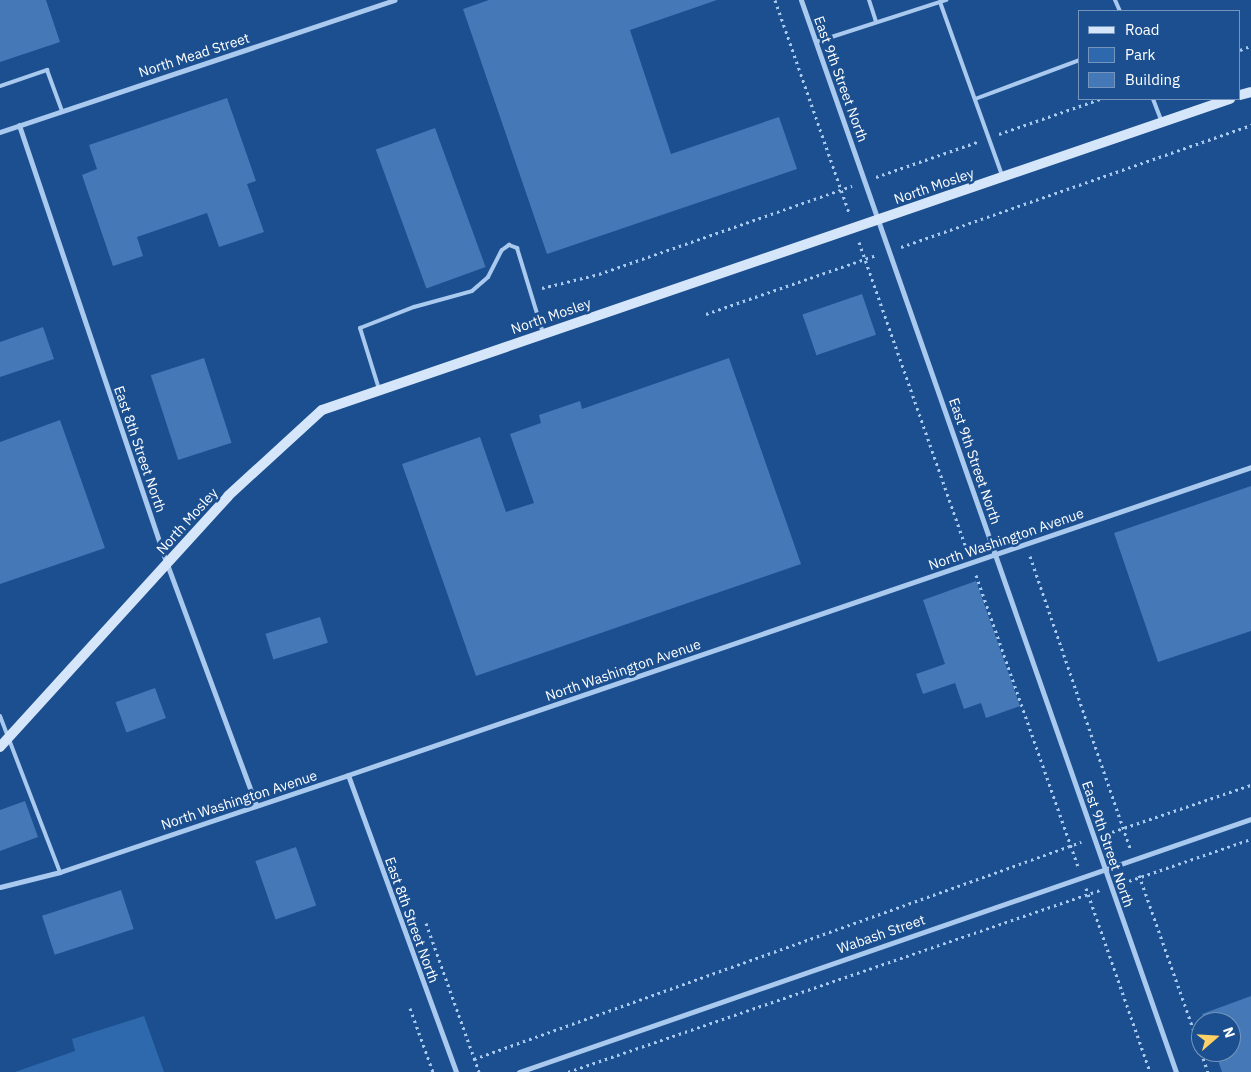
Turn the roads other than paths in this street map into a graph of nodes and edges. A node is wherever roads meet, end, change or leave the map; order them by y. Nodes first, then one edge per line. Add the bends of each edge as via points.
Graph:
1 (395, 0) edge
2 (801, 0) edge
3 (869, 0) edge
4 (946, 0) edge
5 (940, 2) junction
6 (876, 22) junction
7 (816, 42) junction
8 (1078, 61) edge
9 (0, 86) edge
10 (975, 100) junction
11 (1153, 100) edge
12 (1227, 100) edge
13 (62, 111) junction
14 (1162, 122) junction
15 (19, 125) junction
16 (0, 132) edge
17 (1003, 177) junction
18 (879, 219) junction
19 (543, 332) junction
20 (379, 389) junction
21 (1251, 467) edge
22 (995, 555) junction
23 (167, 564) junction
24 (0, 716) edge
25 (8, 739) junction
26 (0, 747) edge
27 (348, 775) junction
28 (256, 806) junction
29 (1251, 819) edge
30 (1104, 868) junction
31 (60, 872) junction
32 (0, 887) edge
33 (456, 1072) edge
34 (519, 1072) edge
35 (1176, 1072) edge

1 - 13 street, North Mead Street
2 - 7 street, East 9th Street North
3 - 6 lane
4 - 5 lane
5 - 6 lane
5 - 10 lane
6 - 7 lane
7 - 18 street, East 9th Street North
8 - 10 lane
9 - 13 lane via 47,70
10 - 17 lane
11 - 14 lane
12 - 14 street, North Mosley
13 - 15 street, North Mead Street
14 - 17 street, North Mosley
15 - 16 street, North Mead Street
15 - 23 street, East 8th Street North
17 - 18 street, North Mosley
18 - 19 street, North Mosley
18 - 22 street, East 9th Street North
19 - 20 street, North Mosley
19 - 20 lane via 518,248 509,245 502,250 488,276 472,291 414,307 360,328
20 - 23 street, North Mosley via 322,410 228,496
21 - 22 street, North Washington Avenue
22 - 27 street, North Washington Avenue
22 - 30 street, East 9th Street North
23 - 25 street, North Mosley
23 - 28 street, East 8th Street North
24 - 25 lane
25 - 26 street, North Mosley
25 - 31 lane
27 - 28 street, North Washington Avenue
27 - 33 street, East 8th Street North
28 - 31 street, North Washington Avenue
29 - 30 street, Wabash Street
30 - 34 street, Wabash Street
30 - 35 street, East 9th Street North
31 - 32 street, North Washington Avenue

